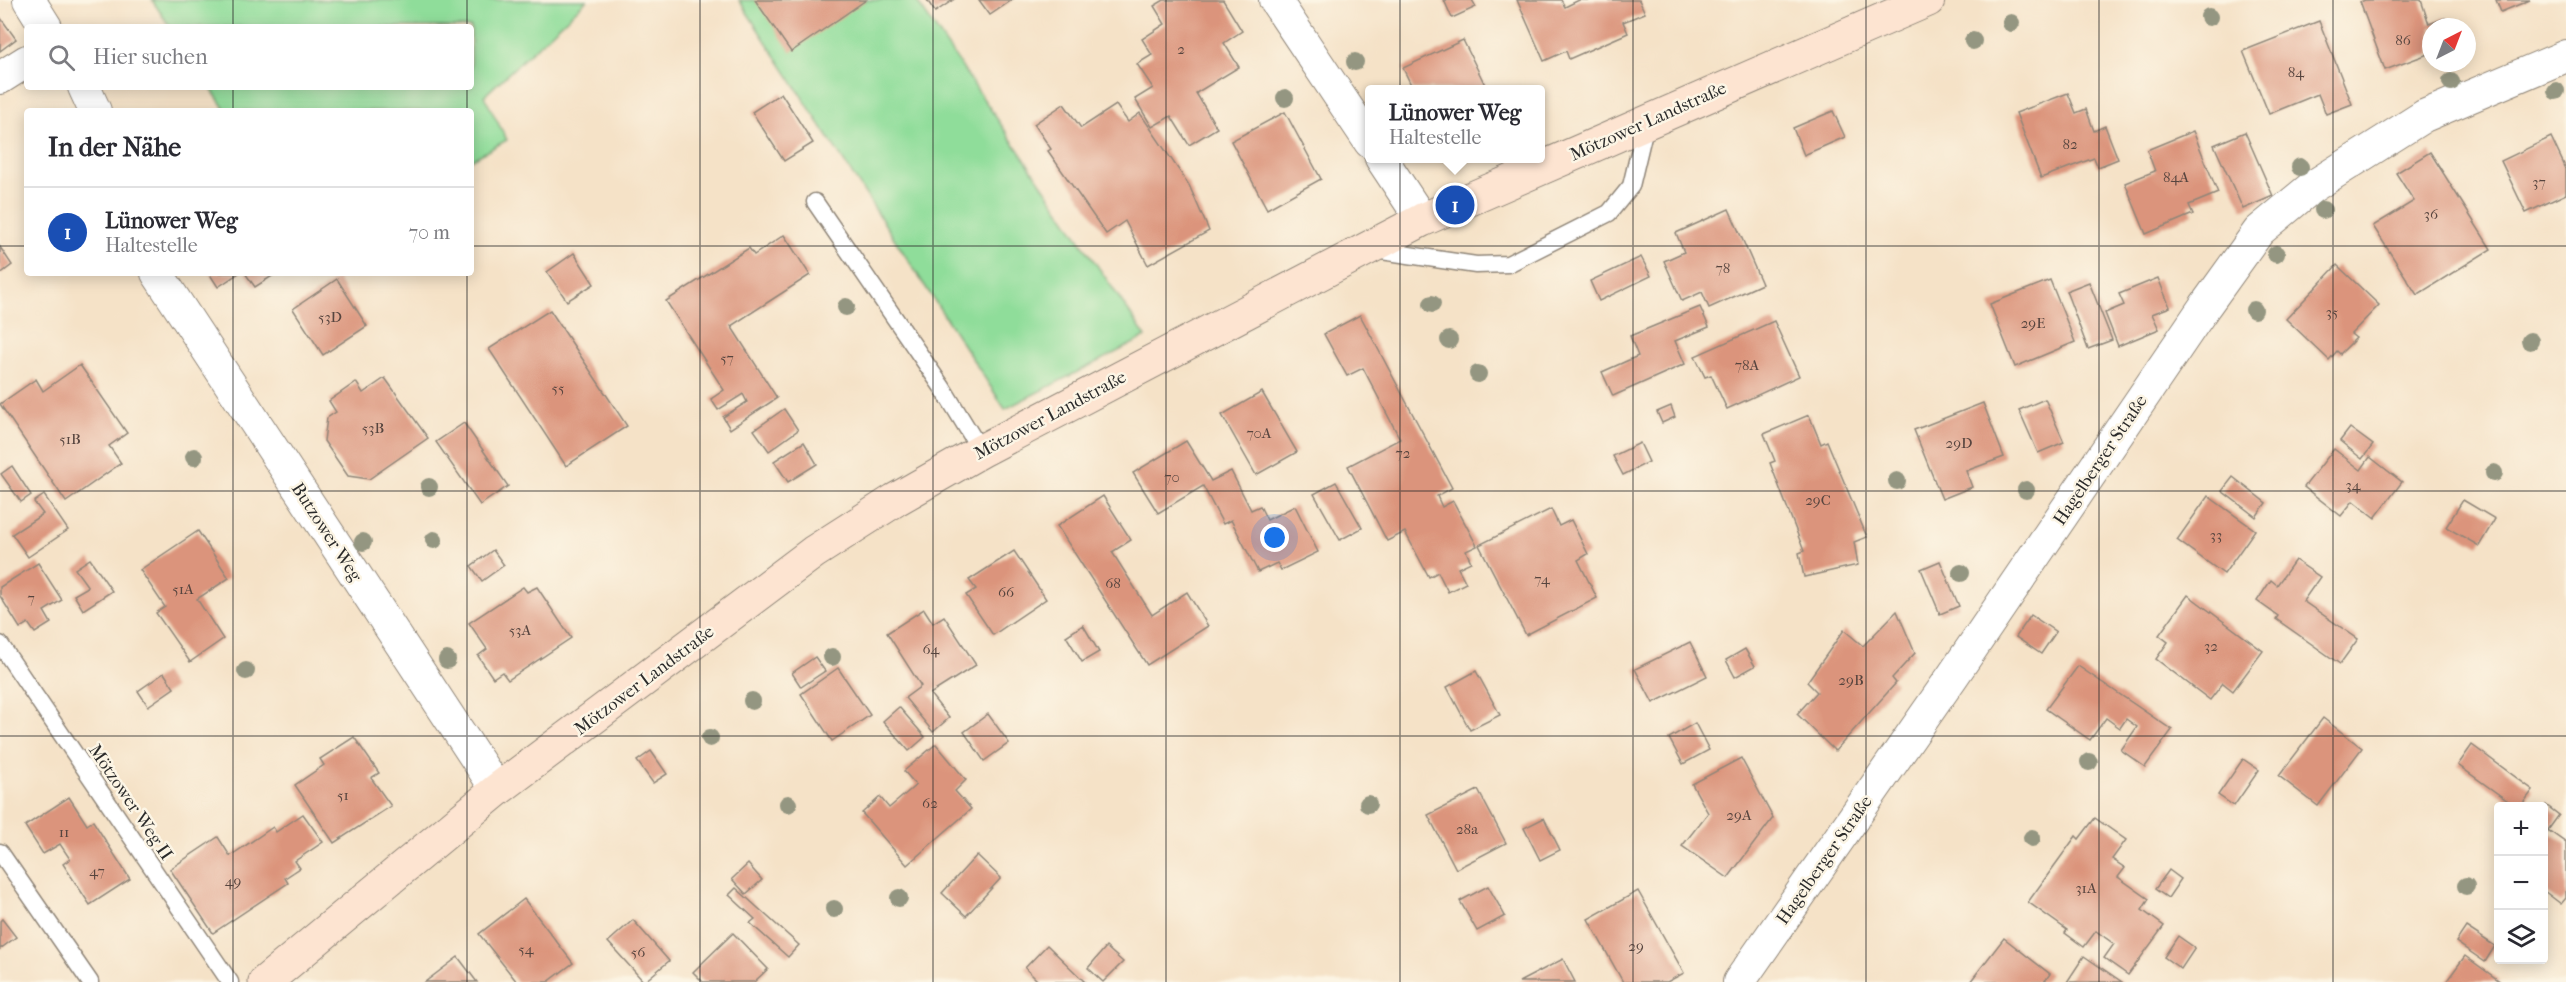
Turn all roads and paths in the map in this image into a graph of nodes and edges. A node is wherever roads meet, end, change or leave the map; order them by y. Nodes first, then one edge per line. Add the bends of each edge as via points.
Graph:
1 (29, 0) edge
2 (1275, 0) edge
3 (1928, 0) edge
4 (44, 24) edge
5 (2566, 56) edge
6 (24, 63) edge
7 (0, 78) edge
8 (85, 90) edge
9 (94, 108) edge
10 (1646, 123) junction
11 (1365, 135) edge
12 (1384, 163) edge
13 (815, 202) dead end
14 (1422, 220) junction
15 (1365, 249) junction
16 (159, 276) edge
17 (981, 451) junction
18 (0, 644) edge
19 (497, 790) junction
20 (0, 852) edge
21 (90, 982) edge
22 (230, 982) edge
23 (265, 982) edge
24 (1739, 982) edge

1 - 4 street
2 - 11 street
3 - 10 main road, Mötzower Landstraße
5 - 24 street, Hagelberger Straße via 2424,116 2312,187 2259,231
6 - 7 street
8 - 9 street
10 - 14 main road, Mötzower Landstraße
10 - 15 lane via 1631,186 1609,213 1508,264 1476,265
12 - 14 street
13 - 17 lane via 942,387
14 - 15 main road, Mötzower Landstraße
15 - 17 main road, Mötzower Landstraße
16 - 19 street, Butzower Weg
17 - 19 main road, Mötzower Landstraße via 814,552
18 - 22 lane, Mötzower Weg II
19 - 23 main road, Mötzower Landstraße
20 - 21 lane

